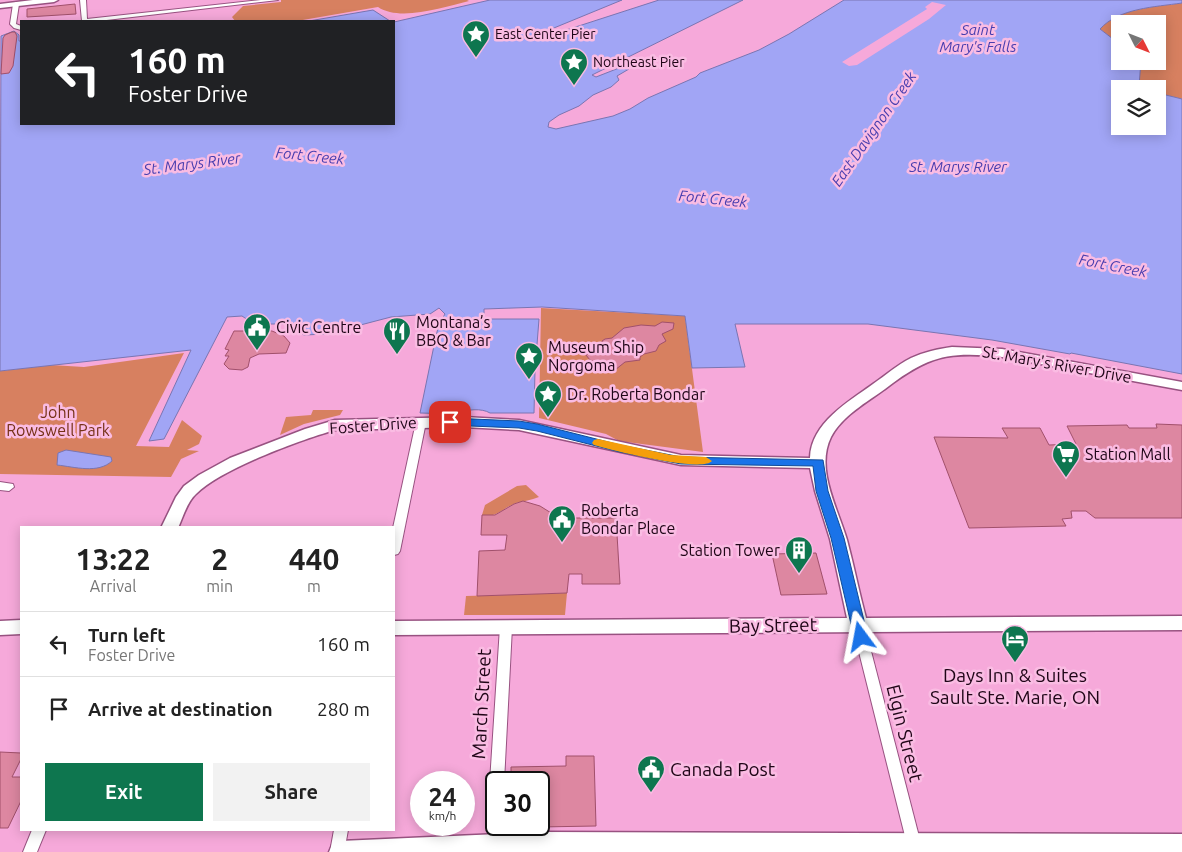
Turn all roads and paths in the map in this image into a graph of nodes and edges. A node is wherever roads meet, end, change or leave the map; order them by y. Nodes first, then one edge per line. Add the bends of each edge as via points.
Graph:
1 (54, 0) edge
2 (83, 0) edge
3 (275, 0) edge
4 (16, 2) edge
5 (0, 6) edge
6 (85, 20) edge
7 (94, 20) edge
8 (18, 27) edge
9 (1182, 386) edge
10 (422, 422) junction
11 (818, 463) junction
12 (170, 526) edge
13 (395, 546) edge
14 (1182, 623) edge
15 (858, 624) junction
16 (506, 627) junction
17 (0, 628) edge
18 (20, 628) edge
19 (395, 628) edge
20 (498, 771) edge
21 (39, 831) edge
22 (341, 831) edge
23 (1182, 844) edge
24 (542, 847) edge
25 (915, 848) edge
26 (30, 852) edge
27 (338, 852) edge

1 - 4 street
2 - 6 street
3 - 7 street
4 - 5 street
4 - 8 street via 14,24
9 - 11 street, St. Mary's River Drive via 1002,352 955,350 933,354 907,366 833,424 821,442
10 - 11 street, Foster Drive via 528,426 681,460
10 - 12 street, Foster Drive via 335,425 236,462 190,490
10 - 13 street
11 - 15 street, St. Mary's River Drive via 822,491
14 - 15 street, Bay Street
15 - 16 street, Bay Street
15 - 25 street, Elgin Street
16 - 19 street, Bay Street
16 - 20 street, March Street
17 - 18 street
21 - 26 street
22 - 27 street
23 - 25 street
24 - 25 street
24 - 27 street

